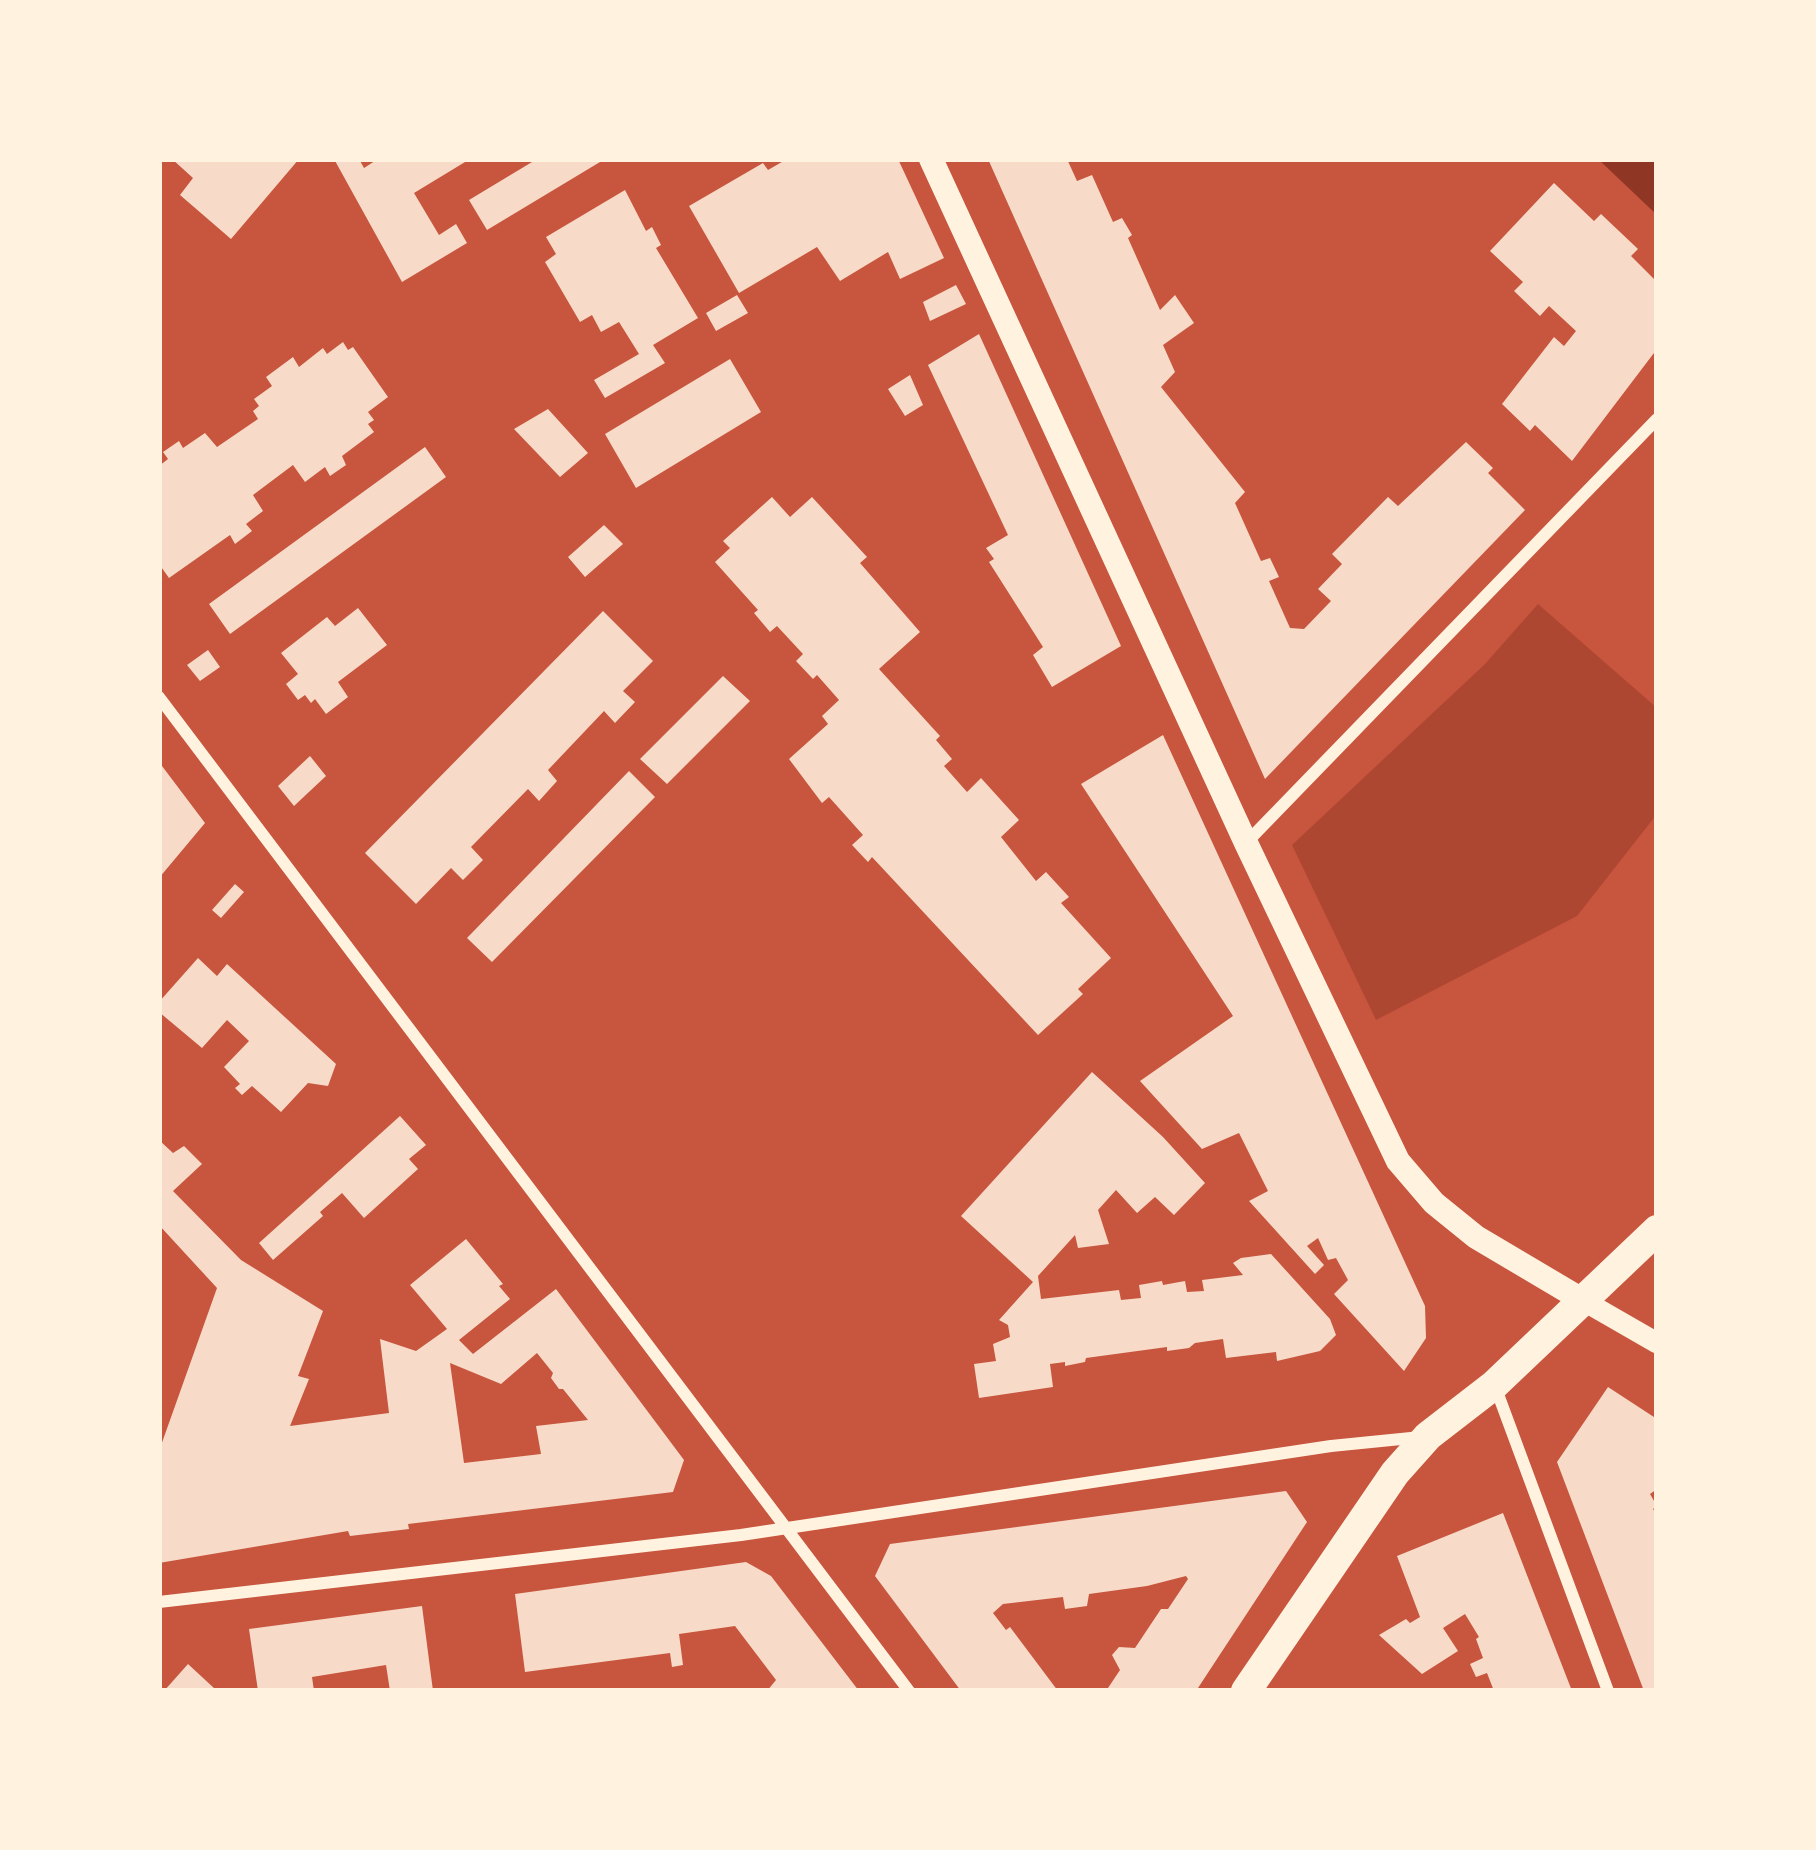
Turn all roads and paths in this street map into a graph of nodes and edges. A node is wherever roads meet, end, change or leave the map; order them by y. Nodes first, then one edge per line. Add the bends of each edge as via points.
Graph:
1 (932, 159) edge
2 (1657, 418) edge
3 (159, 697) edge
4 (1246, 843) junction
5 (1657, 1230) edge
6 (1584, 1301) junction
7 (1657, 1343) edge
8 (1494, 1385) junction
9 (1428, 1436) junction
10 (787, 1528) junction
11 (159, 1602) edge
12 (909, 1691) edge
13 (1246, 1691) edge
14 (1608, 1691) edge

1 - 4 main road
2 - 4 street
3 - 10 street
4 - 6 main road via 1398,1161 1477,1237
5 - 6 main road
6 - 7 street
6 - 8 main road
8 - 9 main road
8 - 14 street
9 - 10 street
9 - 13 main road
10 - 11 street
10 - 12 street

